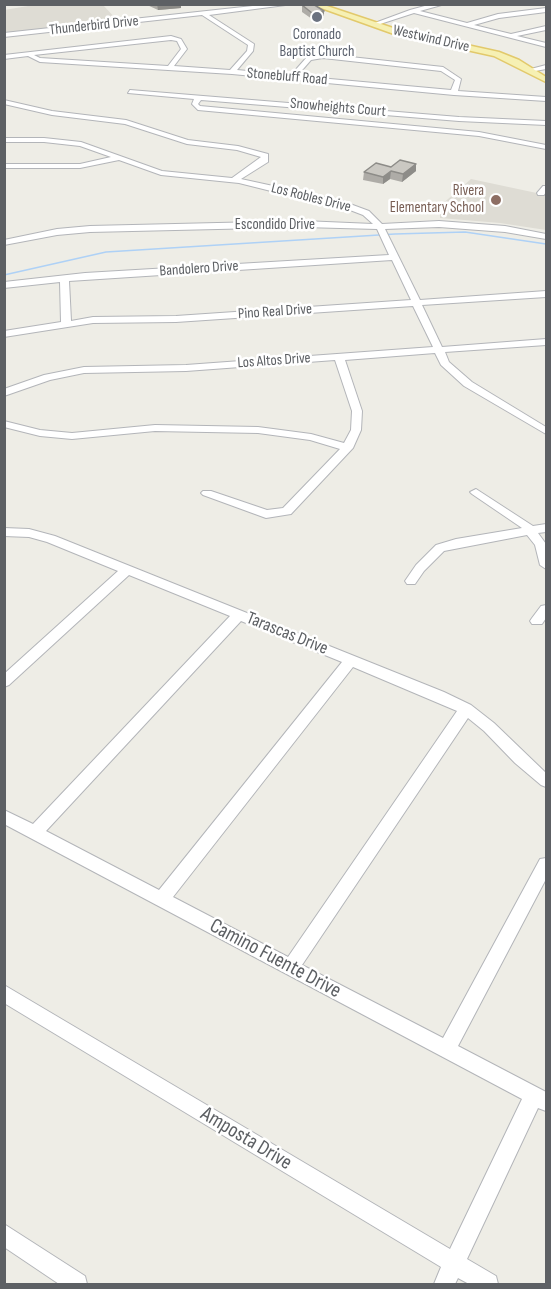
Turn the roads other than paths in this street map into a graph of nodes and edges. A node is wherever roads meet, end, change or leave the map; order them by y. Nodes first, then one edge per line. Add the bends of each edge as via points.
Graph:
1 (291, 4) edge
2 (313, 4) edge
3 (443, 4) edge
4 (546, 10) edge
5 (412, 11) junction
6 (204, 14) junction
7 (375, 24) junction
8 (467, 25) junction
9 (546, 28) edge
10 (4, 35) edge
11 (511, 36) junction
12 (117, 44) junction
13 (546, 45) edge
14 (120, 52) dead end
15 (29, 54) junction
16 (4, 57) edge
17 (546, 67) edge
18 (170, 68) junction
19 (530, 70) junction
20 (231, 72) junction
21 (293, 77) junction
22 (546, 80) edge
23 (130, 92) dead end
24 (454, 93) junction
25 (199, 97) junction
26 (546, 99) edge
27 (4, 102) edge
28 (336, 108) junction
29 (328, 120) junction
30 (546, 123) edge
31 (435, 130) junction
32 (508, 138) junction
33 (433, 139) dead end
34 (4, 140) edge
35 (546, 147) edge
36 (495, 149) dead end
37 (120, 158) junction
38 (4, 166) edge
39 (234, 180) junction
40 (383, 233) junction
41 (546, 236) edge
42 (4, 243) edge
43 (394, 257) junction
44 (64, 278) junction
45 (4, 285) edge
46 (546, 294) edge
47 (416, 302) junction
48 (66, 323) junction
49 (4, 334) edge
50 (546, 342) edge
51 (438, 350) junction
52 (339, 357) junction
53 (4, 393) edge
54 (4, 424) edge
55 (546, 431) edge
56 (347, 448) junction
57 (476, 492) dead end
58 (207, 494) dead end
59 (546, 528) edge
60 (4, 532) edge
61 (532, 532) junction
62 (546, 565) edge
63 (128, 569) junction
64 (411, 581) dead end
65 (546, 609) edge
66 (239, 615) junction
67 (537, 621) dead end
68 (351, 660) junction
69 (8, 674) edge
70 (466, 710) junction
71 (546, 781) edge
72 (4, 816) edge
73 (35, 832) junction
74 (546, 864) edge
75 (162, 899) junction
76 (291, 967) junction
77 (4, 993) edge
78 (447, 1049) junction
79 (540, 1099) edge
80 (4, 1234) edge
81 (454, 1263) junction
82 (76, 1284) edge
83 (444, 1284) edge
84 (488, 1284) edge

1 - 6 street, Thunderbird Drive
2 - 7 main road, Westwind Drive
3 - 5 street
4 - 8 street via 498,16
5 - 7 street
5 - 8 street
6 - 10 street, Thunderbird Drive
6 - 20 street via 251,44 250,51
7 - 19 main road, Westwind Drive via 496,54
8 - 11 street
9 - 11 street
11 - 13 street
12 - 14 street
12 - 15 street
12 - 18 street via 178,40 184,49
15 - 16 street
15 - 18 street, Stonebluff Road via 40,60
17 - 19 street
18 - 20 street, Stonebluff Road
19 - 22 main road, Westwind Drive
20 - 21 street, Stonebluff Road
21 - 24 street, Stonebluff Road
21 - 24 street via 309,58 323,56 443,69 458,79
23 - 25 street, Snowheights Court
24 - 26 street, Stonebluff Road
25 - 28 street, Snowheights Court
25 - 29 street via 195,104 198,108
27 - 39 street via 52,113 126,122 187,142 238,148 265,156 265,160
28 - 29 street
28 - 30 street, Snowheights Court
29 - 31 street
31 - 32 street
31 - 33 street
32 - 35 street
32 - 36 street
34 - 37 street, Los Robles Drive via 67,142
37 - 38 street via 80,166
37 - 39 street, Los Robles Drive via 161,172
39 - 40 street, Los Robles Drive via 347,205 373,217
40 - 41 street, Escondido Drive via 461,225
40 - 42 street, Escondido Drive via 293,224 105,228 57,232
40 - 43 street
43 - 44 street, Bandolero Drive
43 - 47 street
44 - 45 street, Bandolero Drive
44 - 48 street
46 - 47 street, Pino Real Drive
47 - 48 street, Pino Real Drive
47 - 51 street
48 - 49 street, Pino Real Drive
50 - 51 street, Los Altos Drive
51 - 52 street, Los Altos Drive
51 - 55 street via 468,384
52 - 53 street, Los Altos Drive via 186,368 84,370 48,377
52 - 56 street via 357,411 356,430
54 - 56 street via 72,436 155,428 258,430 311,437
56 - 58 street via 297,502 280,513 256,511
57 - 61 street
59 - 61 street
60 - 63 street, Tarascas Drive via 51,539
61 - 62 street via 541,544
61 - 64 street via 440,548
63 - 66 street, Tarascas Drive
63 - 69 street
65 - 67 street
66 - 68 street, Tarascas Drive
66 - 73 street
68 - 70 street, Tarascas Drive
68 - 75 street
70 - 71 street, Tarascas Drive
70 - 76 street
72 - 73 street, Camino Fuente Drive
73 - 75 street, Camino Fuente Drive
74 - 78 street
75 - 76 street, Camino Fuente Drive
76 - 78 street, Camino Fuente Drive
77 - 81 street, Amposta Drive
78 - 79 street, Camino Fuente Drive
79 - 81 street
80 - 82 street
81 - 83 street
81 - 84 street, Amposta Drive

